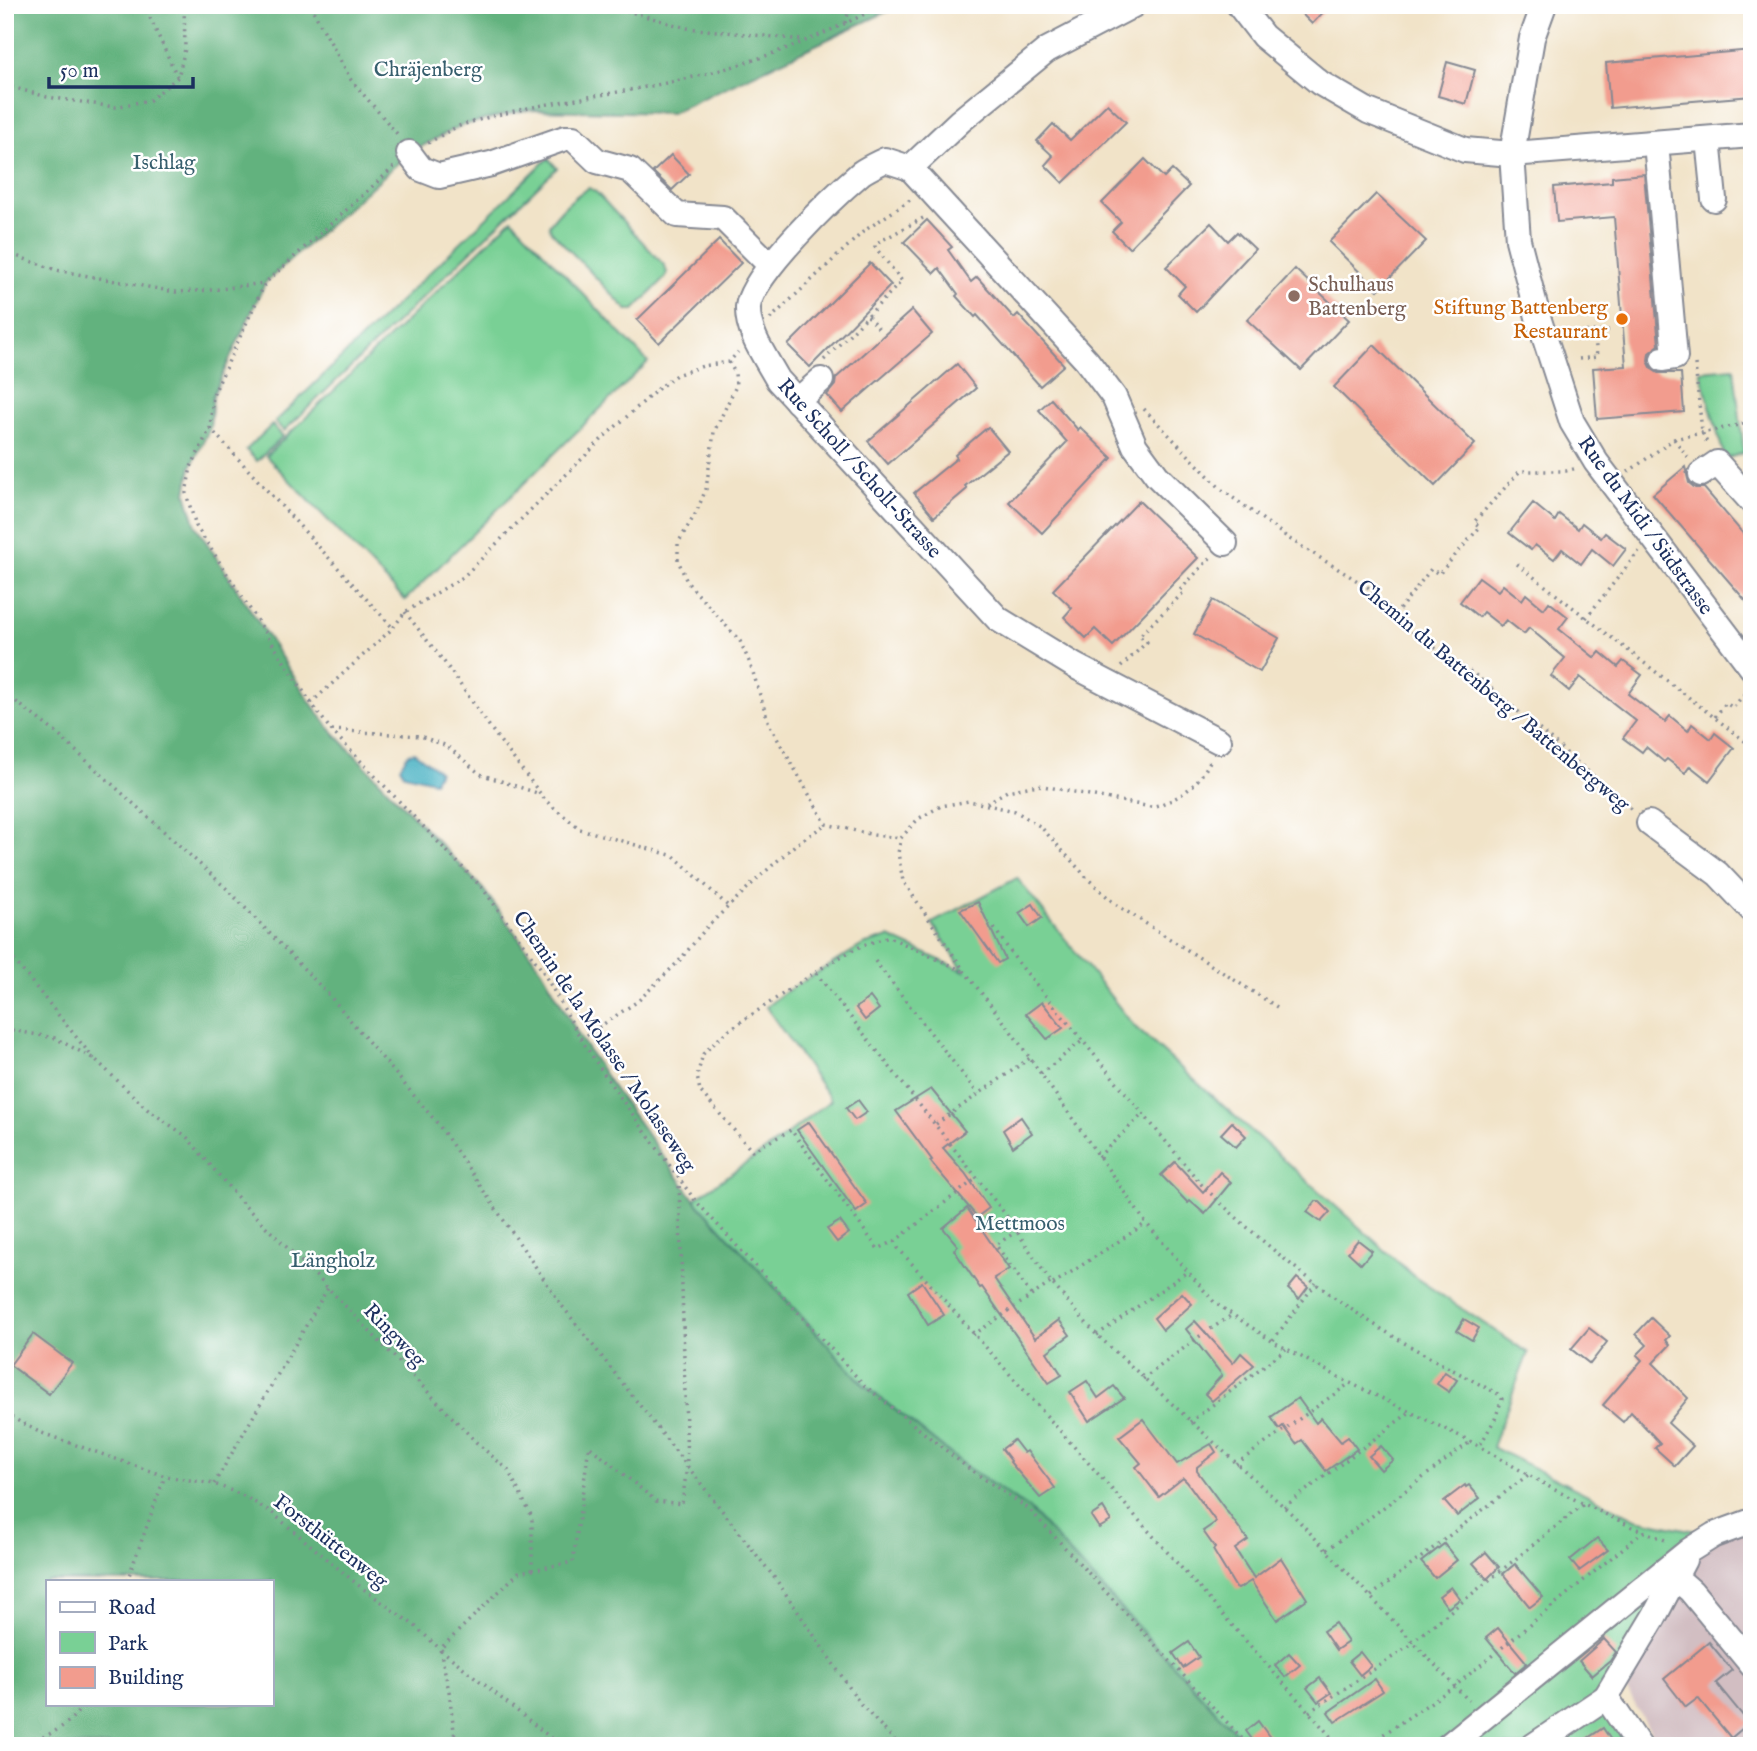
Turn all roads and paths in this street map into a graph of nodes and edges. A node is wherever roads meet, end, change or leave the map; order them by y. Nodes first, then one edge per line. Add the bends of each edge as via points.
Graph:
1 (144, 5) edge
2 (184, 5) edge
3 (310, 5) edge
4 (606, 5) edge
5 (851, 5) edge
6 (882, 5) edge
7 (1133, 5) edge
8 (1238, 5) edge
9 (1544, 5) edge
10 (844, 25) junction
11 (178, 77) junction
12 (5, 85) edge
13 (1752, 135) edge
14 (1708, 139) junction
15 (1656, 143) junction
16 (409, 153) joint
17 (1511, 154) junction
18 (910, 168) junction
19 (929, 188) junction
20 (1714, 199) dead end
21 (946, 206) junction
22 (5, 252) edge
23 (770, 265) junction
24 (868, 316) junction
25 (879, 329) dead end
26 (1594, 330) junction
27 (1611, 330) dead end
28 (1553, 334) dead end
29 (753, 335) junction
30 (1695, 357) dead end
31 (1579, 359) dead end
32 (1663, 359) dead end
33 (730, 362) junction
34 (819, 373) joint
35 (797, 401) junction
36 (1138, 403) dead end
37 (1752, 422) edge
38 (210, 428) junction
39 (1702, 432) junction
40 (1584, 466) dead end
41 (1701, 474) dead end
42 (1620, 478) dead end
43 (1752, 502) edge
44 (1225, 543) joint
45 (1642, 546) dead end
46 (1517, 564) dead end
47 (405, 612) junction
48 (1395, 615) junction
49 (1586, 618) junction
50 (393, 628) junction
51 (1752, 668) edge
52 (1106, 681) junction
53 (1752, 684) edge
54 (5, 693) edge
55 (311, 703) junction
56 (1714, 718) junction
57 (331, 730) junction
58 (1219, 741) joint
59 (1746, 742) dead end
60 (542, 795) junction
61 (985, 804) junction
62 (1649, 823) joint
63 (826, 824) junction
64 (901, 838) junction
65 (729, 907) junction
66 (1752, 909) edge
67 (994, 928) dead end
68 (5, 949) edge
69 (875, 961) dead end
70 (965, 972) junction
71 (816, 973) junction
72 (1277, 1007) dead end
73 (5, 1029) edge
74 (581, 1039) junction
75 (1082, 1041) junction
76 (1030, 1058) junction
77 (96, 1060) junction
78 (1041, 1074) junction
79 (978, 1094) junction
80 (1143, 1114) junction
81 (936, 1124) junction
82 (1098, 1157) junction
83 (977, 1178) junction
84 (680, 1181) junction
85 (1146, 1223) junction
86 (1017, 1231) junction
87 (895, 1241) junction
88 (1187, 1272) junction
89 (1053, 1283) junction
90 (1316, 1283) junction
91 (328, 1289) junction
92 (1032, 1296) junction
93 (1233, 1315) junction
94 (973, 1335) junction
95 (1097, 1335) junction
96 (1272, 1341) junction
97 (1286, 1349) junction
98 (1143, 1379) junction
99 (1350, 1383) junction
100 (1410, 1412) junction
101 (5, 1414) edge
102 (1190, 1422) junction
103 (1471, 1442) junction
104 (1479, 1447) junction
105 (1236, 1464) junction
106 (687, 1466) junction
107 (1528, 1475) junction
108 (165, 1476) junction
109 (214, 1484) junction
110 (1584, 1504) junction
111 (1284, 1507) junction
112 (1752, 1521) edge
113 (1644, 1531) junction
114 (1326, 1550) junction
115 (1690, 1550) junction
116 (532, 1570) junction
117 (1675, 1577) junction
118 (127, 1580) edge
119 (1371, 1597) junction
120 (1413, 1643) junction
121 (440, 1649) junction
122 (1752, 1665) edge
123 (1455, 1686) junction
124 (1606, 1697) junction
125 (83, 1706) edge
126 (1309, 1712) junction
127 (1484, 1717) junction
128 (16, 1746) edge
129 (456, 1746) edge
130 (561, 1746) edge
131 (900, 1746) edge
132 (1249, 1746) edge
133 (1339, 1746) edge
134 (1366, 1746) edge
135 (1448, 1746) edge
136 (1533, 1746) edge
137 (1639, 1746) edge

1 - 11 path
2 - 11 path via 186,50
3 - 16 path via 351,80
4 - 10 path via 687,28 755,37 812,38
5 - 10 path
6 - 10 path
7 - 18 street via 1047,50
8 - 17 street via 1263,36 1311,75 1368,111 1465,150
9 - 17 street, Rue du Midi / Südstrasse via 1532,38
11 - 12 path via 150,100 115,107 47,97
13 - 14 street
14 - 15 street
14 - 20 street
15 - 17 street
15 - 32 street via 1675,358
16 - 23 street via 421,169 439,176 573,138 597,161 630,170 677,215 723,218
17 - 51 street, Rue du Midi / Südstrasse via 1518,240 1572,422 1595,462
18 - 19 street
18 - 23 street, Rue Scholl / Scholl-Strasse via 885,160 863,171
19 - 21 street
19 - 29 path via 863,231
21 - 24 path via 874,244 902,281
21 - 44 street via 1087,361 1114,397 1135,446 1157,475
22 - 38 path, Chemin de la Molasse / Molasseweg via 56,270 176,292 265,283 213,395
23 - 29 street, Rue Scholl / Scholl-Strasse via 755,286 748,307
24 - 25 path
24 - 34 path
26 - 27 path
26 - 28 path
26 - 31 path via 1597,357
29 - 33 path
29 - 35 street, Rue Scholl / Scholl-Strasse via 778,380
30 - 39 path
33 - 47 path via 676,375 604,438 463,577
33 - 63 path via 736,386 714,432 706,489 678,543 678,560 687,582 740,641 769,724
34 - 35 street
35 - 52 street, Rue Scholl / Scholl-Strasse via 998,619
36 - 48 path, Chemin du Battenberg / Battenbergweg via 1221,489 1369,588
37 - 39 path
38 - 50 path
38 - 55 path, Chemin de la Molasse / Molasseweg via 191,467 186,493 196,526
39 - 42 path via 1674,439
40 - 48 path via 1566,471 1520,471 1474,522 1480,527 1439,574 1432,569
41 - 43 street via 1717,463
44 - 52 path via 1139,636 1147,642
45 - 49 path
46 - 49 path
47 - 50 path
47 - 60 path
48 - 62 path, Chemin du Battenberg / Battenbergweg via 1478,677
49 - 56 path
50 - 55 path
52 - 58 street, Rue Scholl / Scholl-Strasse
53 - 56 path via 1733,708 1726,703
54 - 106 path via 55,732 227,889 329,995 438,1124 564,1307
55 - 57 path, Chemin de la Molasse / Molasseweg
56 - 59 path
57 - 60 path via 420,736 447,746 480,775
57 - 74 path, Chemin de la Molasse / Molasseweg via 483,889 542,970
58 - 61 path via 1192,788 1160,805 1038,785 1007,791
60 - 65 path via 580,829 674,856
61 - 64 path via 969,801 941,806 918,819
61 - 72 path via 1015,811 1041,827 1115,904
62 - 66 street, Chemin du Battenberg / Battenbergweg via 1718,874
63 - 64 path
63 - 65 path via 795,845
64 - 70 path via 898,853 903,881
65 - 74 path via 638,1001
67 - 75 path
68 - 77 path
69 - 79 path
70 - 71 path via 889,937 863,945
70 - 76 path
71 - 81 path
71 - 87 path via 727,1031 703,1054 697,1076 700,1091 752,1151 791,1130 878,1249
73 - 77 path, Ringweg via 55,1038
74 - 84 path, Chemin de la Molasse / Molasseweg
75 - 78 path
75 - 80 path
76 - 78 path
76 - 79 path
77 - 91 path, Ringweg via 147,1109 186,1136 243,1204
78 - 82 path
79 - 81 path
80 - 82 path
80 - 90 path via 1201,1184
81 - 83 path
82 - 85 path
83 - 86 path
83 - 87 path
84 - 106 path
84 - 132 path, Chemin de la Molasse / Molasseweg via 865,1386 968,1468 1029,1509
85 - 88 path
85 - 89 path
86 - 89 path
86 - 92 path via 996,1245
87 - 94 path
88 - 93 path via 1215,1303
88 - 95 path
89 - 92 path
89 - 95 path
90 - 96 path
90 - 104 path via 1370,1322 1498,1394 1502,1399 1495,1419
91 - 109 path
91 - 116 path, Ringweg via 508,1470 532,1517
92 - 94 path
93 - 96 path
93 - 98 path
94 - 126 path
95 - 98 path
96 - 97 path
97 - 99 path
97 - 102 path
98 - 102 path
99 - 100 path
99 - 105 path
100 - 103 path
100 - 111 path
101 - 108 path, Forsthüttenweg via 40,1432
102 - 105 path
103 - 104 path
103 - 114 path
104 - 107 path
105 - 111 path
106 - 116 path via 682,1504 656,1501 589,1446 573,1562
106 - 131 path via 777,1581 862,1706
107 - 110 path
107 - 119 path
108 - 109 path, Forsthüttenweg
108 - 118 path
109 - 121 path, Forsthüttenweg via 271,1511
110 - 113 path
110 - 120 path
111 - 114 path
112 - 115 street
113 - 115 path
113 - 123 path
114 - 119 path
115 - 117 street
115 - 127 street
116 - 121 path via 519,1572
117 - 122 street
117 - 124 street
119 - 120 path
120 - 123 path
120 - 126 path
121 - 129 path
121 - 130 path, Forsthüttenweg
123 - 127 path
123 - 134 path
124 - 136 street
124 - 137 street
125 - 128 path via 72,1721 45,1738
126 - 133 path
127 - 135 street

